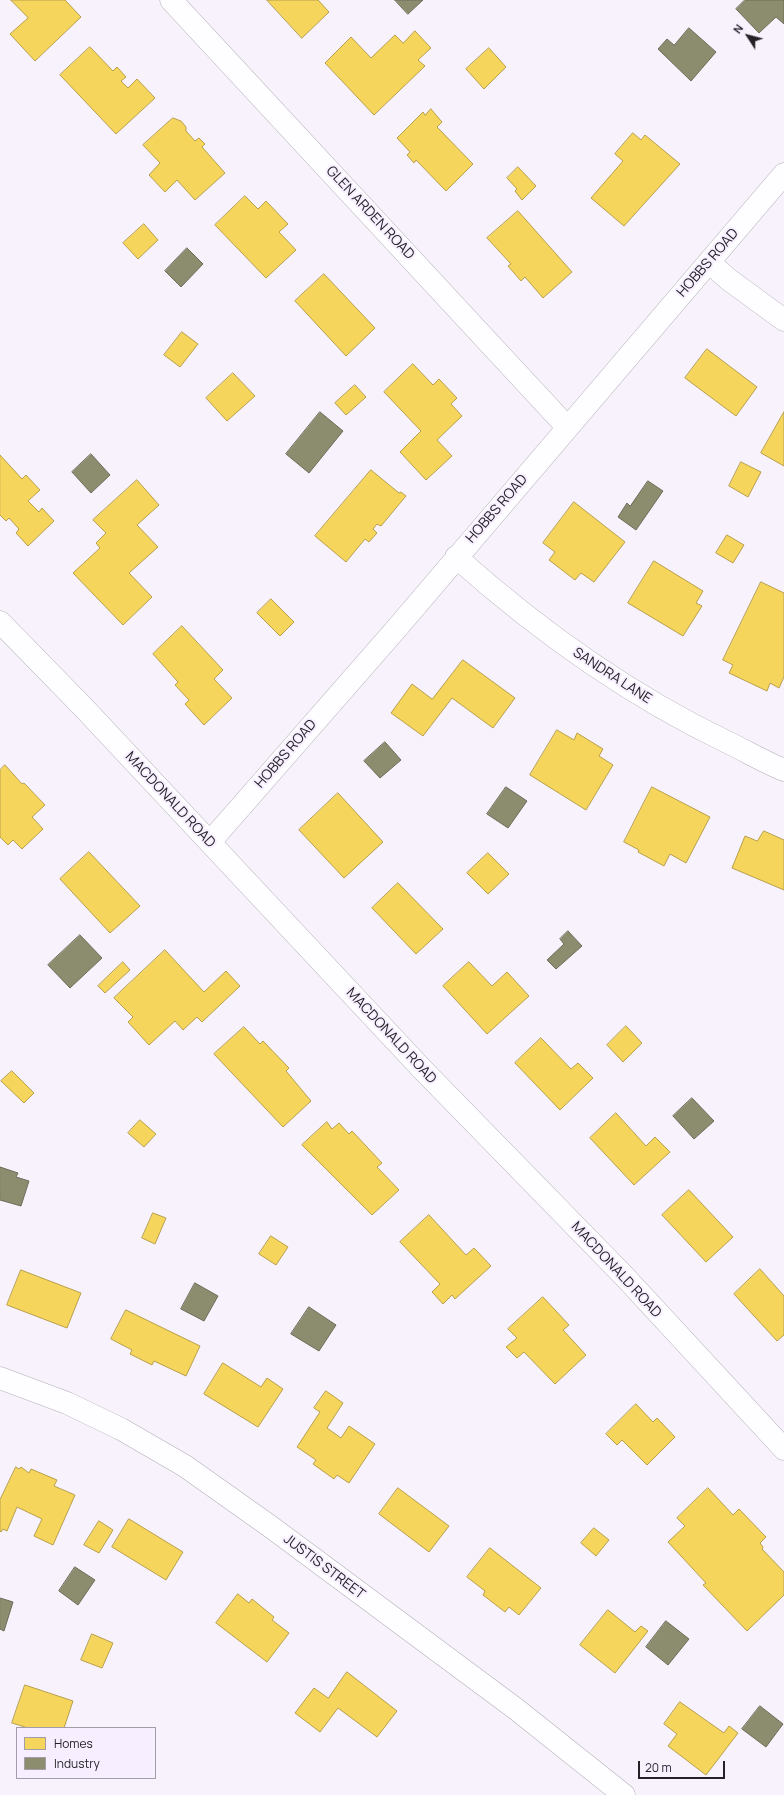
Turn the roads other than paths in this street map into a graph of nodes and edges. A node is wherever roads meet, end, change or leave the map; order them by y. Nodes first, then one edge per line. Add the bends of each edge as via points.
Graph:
1 (171, 0) edge
2 (784, 174) edge
3 (709, 262) junction
4 (784, 320) edge
5 (567, 427) junction
6 (456, 557) junction
7 (0, 622) edge
8 (784, 770) edge
9 (210, 842) junction
10 (0, 1378) edge
11 (784, 1449) edge
12 (624, 1795) edge

1 - 5 street, GLEN ARDEN ROAD
2 - 3 street, HOBBS ROAD
3 - 4 street
3 - 5 street, HOBBS ROAD
5 - 6 street, HOBBS ROAD
6 - 8 street, SANDRA LANE via 551,636 624,686 685,722
6 - 9 street, HOBBS ROAD
7 - 9 street, MACDONALD ROAD
9 - 11 street, MACDONALD ROAD via 422,1069 625,1277
10 - 12 street, JUSTIS STREET via 67,1403 121,1429 185,1466 516,1709

